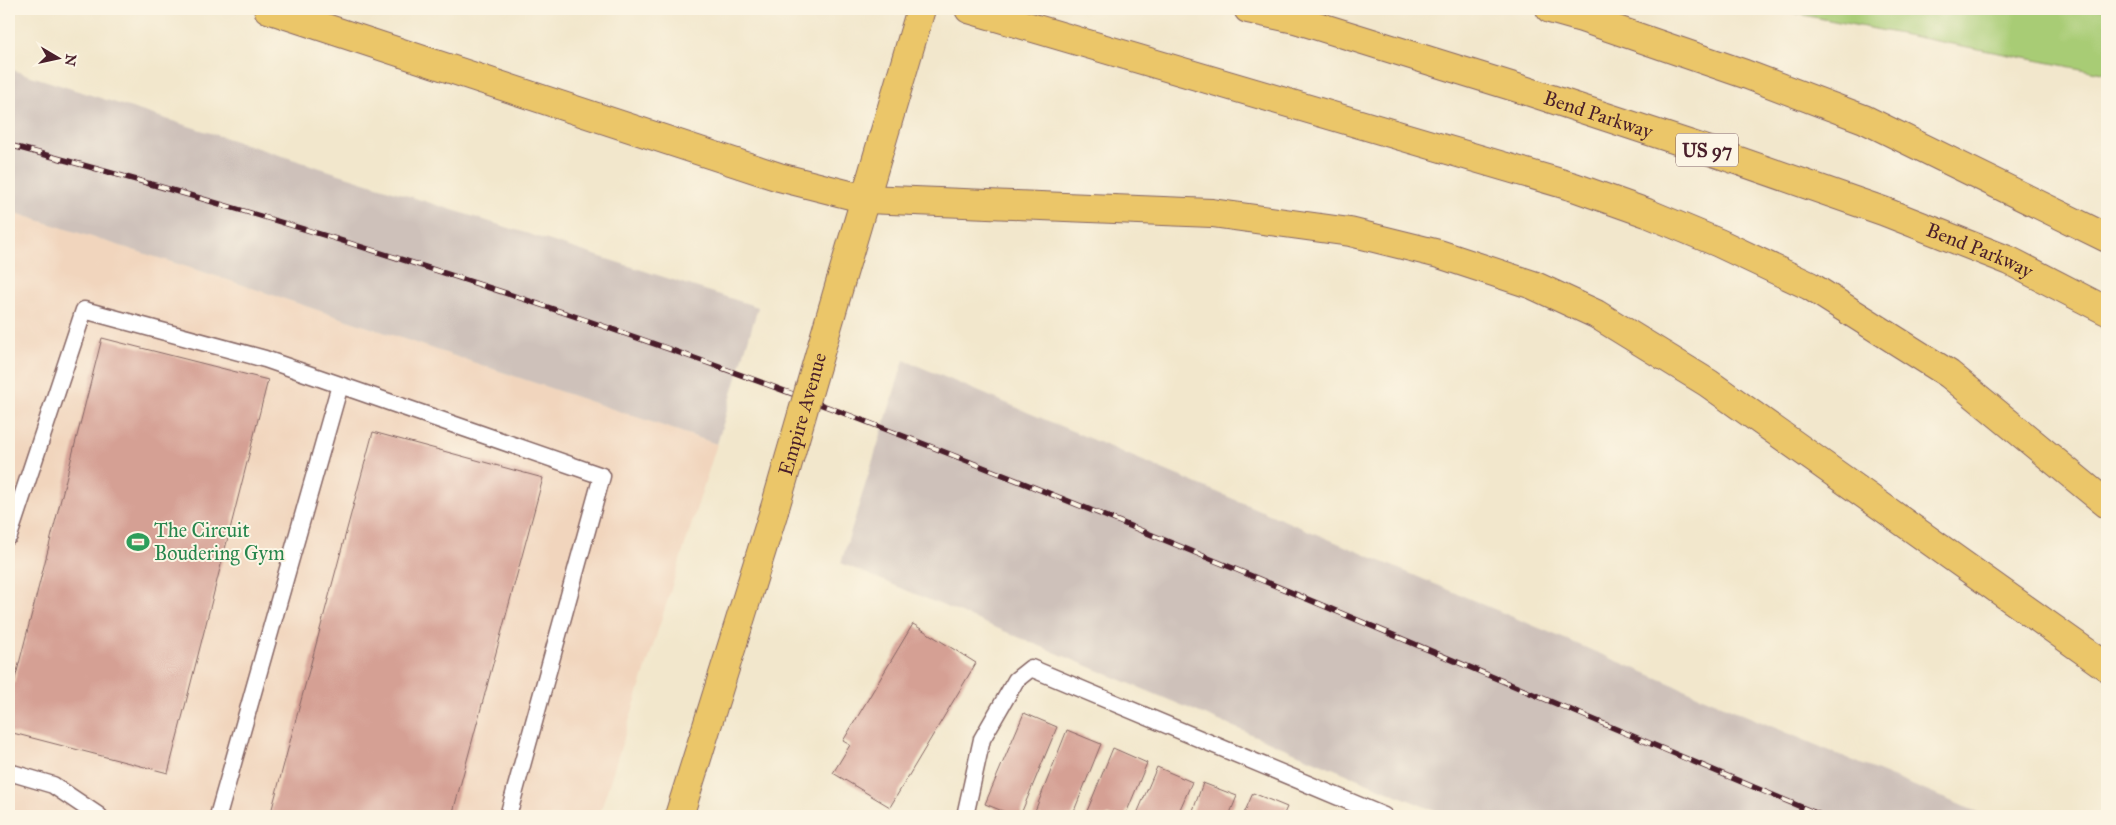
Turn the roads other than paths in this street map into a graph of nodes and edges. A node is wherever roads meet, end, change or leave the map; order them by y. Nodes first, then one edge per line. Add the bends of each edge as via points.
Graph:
1 (268, 9) edge
2 (921, 9) edge
3 (969, 9) edge
4 (1248, 9) edge
5 (1550, 9) edge
6 (866, 199) junction
7 (2107, 238) edge
8 (2107, 311) edge
9 (340, 385) junction
10 (2107, 504) edge
11 (9, 536) edge
12 (2107, 667) edge
13 (9, 772) edge
14 (99, 816) edge
15 (218, 816) edge
16 (508, 816) edge
17 (679, 816) edge
18 (965, 816) edge
19 (1384, 816) edge

1 - 6 highway via 779,177
2 - 6 highway, Empire Avenue
3 - 10 highway via 1574,187 1718,243 1810,286 1949,374
4 - 8 highway, Bend Parkway / US 97 via 1295,19 1524,90 1883,211 2010,261
5 - 7 highway via 1745,74 1864,119
6 - 12 highway via 1212,213 1350,232 1439,254 1533,285 1596,314 1708,383
6 - 17 highway, Empire Avenue, bridge
9 - 11 lane via 265,359 84,310
9 - 15 lane
9 - 16 lane via 602,476
13 - 14 lane via 54,785
18 - 19 lane via 982,739 1016,680 1031,668

